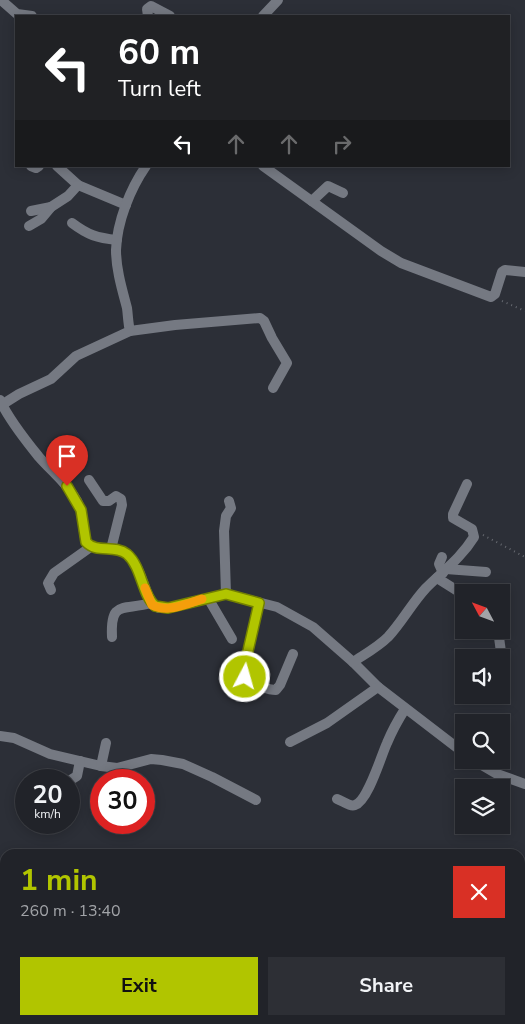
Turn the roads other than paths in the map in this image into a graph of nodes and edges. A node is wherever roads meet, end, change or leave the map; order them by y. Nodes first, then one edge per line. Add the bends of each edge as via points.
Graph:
1 (1, 0) edge
2 (273, 1) edge
3 (24, 15) edge
4 (148, 15) edge
5 (168, 15) edge
6 (264, 15) edge
7 (58, 167) edge
8 (145, 167) edge
9 (264, 167) edge
10 (78, 185) junction
11 (343, 193) dead end
12 (312, 201) junction
13 (126, 205) junction
14 (51, 207) junction
15 (31, 211) dead end
16 (72, 223) dead end
17 (29, 226) dead end
18 (117, 240) junction
19 (525, 272) edge
20 (130, 331) junction
21 (273, 388) dead end
22 (1, 403) edge
23 (89, 480) dead end
24 (467, 484) dead end
25 (229, 501) dead end
26 (92, 546) junction
27 (111, 549) junction
28 (442, 557) dead end
29 (486, 572) dead end
30 (442, 573) junction
31 (455, 586) edge
32 (51, 590) dead end
33 (226, 594) junction
34 (208, 598) junction
35 (151, 603) junction
36 (259, 603) junction
37 (112, 637) dead end
38 (232, 639) dead end
39 (293, 654) dead end
40 (353, 662) junction
41 (378, 687) junction
42 (405, 709) junction
43 (0, 736) edge
44 (290, 742) dead end
45 (106, 743) dead end
46 (455, 746) edge
47 (80, 761) junction
48 (101, 766) junction
49 (78, 769) edge
50 (488, 769) edge
51 (525, 784) edge
52 (337, 799) dead end
53 (256, 800) dead end

1 - 3 street via 17,14
2 - 6 street
4 - 5 street via 150,6
7 - 10 street
8 - 13 street
9 - 12 street
10 - 13 street
10 - 14 street
11 - 12 street via 328,186
12 - 19 street via 392,258 491,297 502,272
13 - 18 street
14 - 15 street
14 - 17 street via 41,219
16 - 18 street via 87,234
18 - 20 street via 117,262
20 - 21 street via 260,318 287,363
20 - 22 street via 76,356 51,380
22 - 26 street via 39,457 72,494 81,510 85,540
23 - 27 street via 103,501 116,496 121,499
24 - 30 street via 453,518 472,529 474,537 467,549
25 - 33 street via 231,508 224,531
26 - 27 street
26 - 32 street via 54,573 48,583
27 - 35 street via 132,559
28 - 30 street via 439,564
29 - 30 street
30 - 31 street
30 - 40 street via 410,606 389,636
33 - 34 street
33 - 36 street
34 - 35 street via 168,608
34 - 38 street
35 - 37 street via 126,606 116,612
36 - 39 street via 245,677 252,684 276,690
36 - 40 street via 277,607 313,627
40 - 41 street
41 - 42 street
41 - 44 street via 327,723
42 - 46 street
42 - 52 street via 362,800 353,806
43 - 47 street
45 - 48 street
47 - 48 street
47 - 49 street
48 - 53 street via 117,768 150,759 176,763 200,771
50 - 51 street

